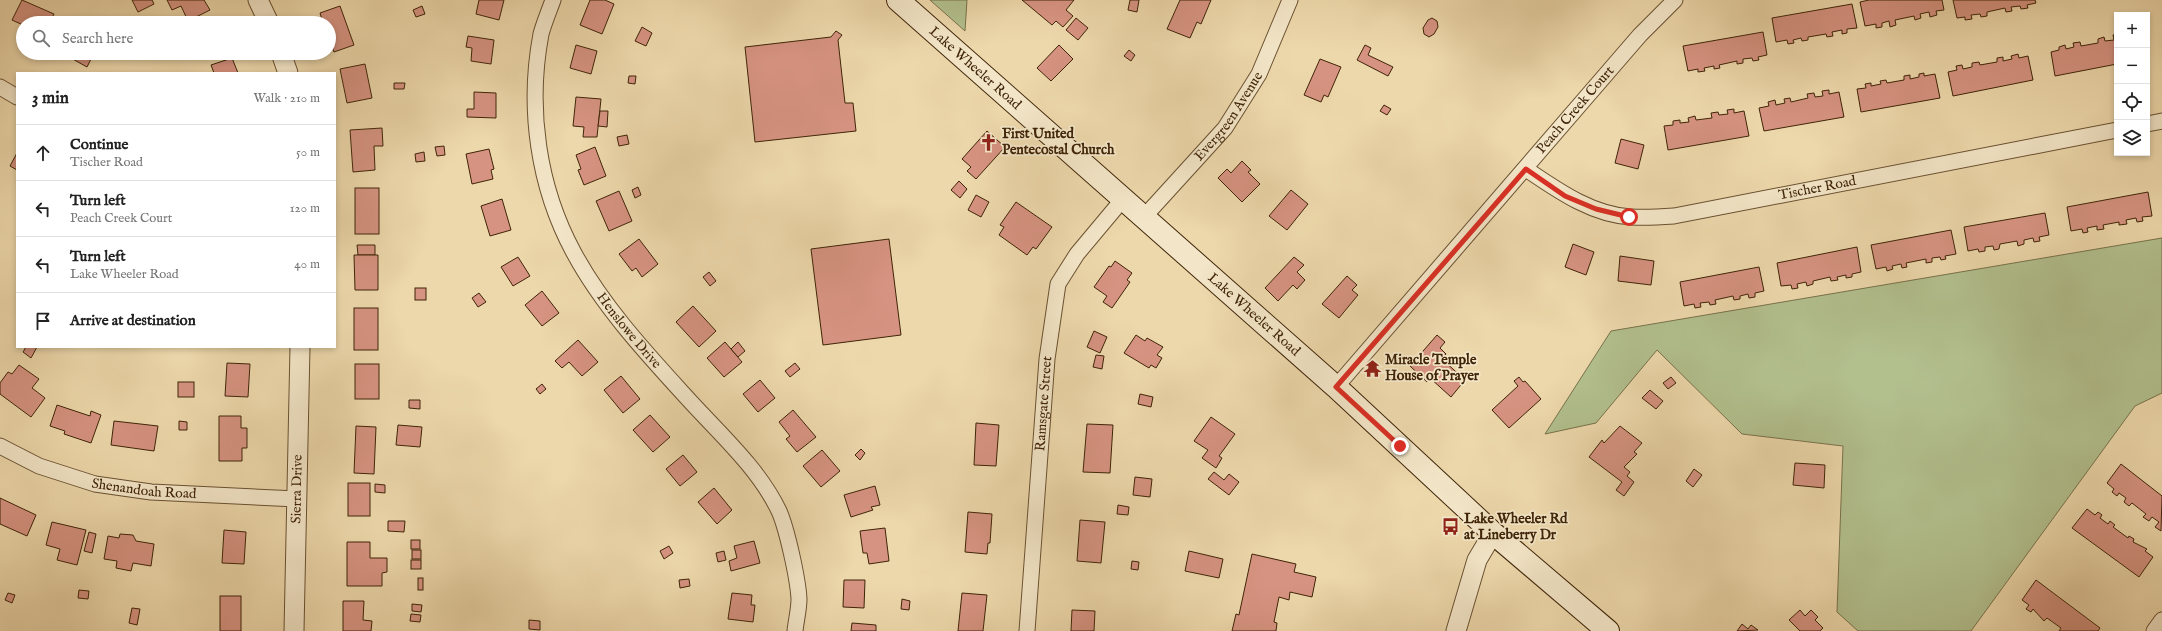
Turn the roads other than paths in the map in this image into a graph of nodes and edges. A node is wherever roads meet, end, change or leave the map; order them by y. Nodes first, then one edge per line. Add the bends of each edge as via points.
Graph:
1 (258, 0) edge
2 (553, 0) edge
3 (898, 0) edge
4 (1290, 0) edge
5 (1676, 0) edge
6 (266, 16) edge
7 (283, 60) edge
8 (288, 72) edge
9 (0, 87) edge
10 (16, 95) edge
11 (2162, 121) edge
12 (2150, 123) edge
13 (2114, 131) edge
14 (1526, 169) junction
15 (1123, 199) junction
16 (1144, 217) junction
17 (300, 348) edge
18 (1336, 387) junction
19 (0, 446) edge
20 (297, 499) junction
21 (1493, 533) junction
22 (2162, 620) edge
23 (294, 631) edge
24 (795, 631) edge
25 (1027, 631) edge
26 (1456, 631) edge
27 (1608, 631) edge
28 (2154, 631) edge

1 - 6 street
2 - 24 street, Henslowe Drive via 542,32 534,110 540,154 554,210 574,254 605,301 659,367 757,475 780,512 792,557 799,600
3 - 15 main road, Lake Wheeler Road
4 - 16 street, Evergreen Avenue via 1259,74 1225,128
5 - 14 street, Peach Creek Court via 1640,35
7 - 8 street
9 - 10 street
11 - 12 street
13 - 14 street, Tischer Road via 1674,216 1629,217 1596,209 1565,196
14 - 18 street, Peach Creek Court
15 - 16 main road, Lake Wheeler Road
15 - 25 street, Ramsgate Street via 1077,254 1058,284 1047,359
16 - 18 main road, Lake Wheeler Road
17 - 20 street, Sierra Drive
18 - 21 main road, Lake Wheeler Road
19 - 20 street, Shenandoah Road via 39,466 94,484 151,492
20 - 23 street, Sierra Drive
21 - 26 street via 1477,560
21 - 27 main road, Lake Wheeler Road
22 - 28 street

